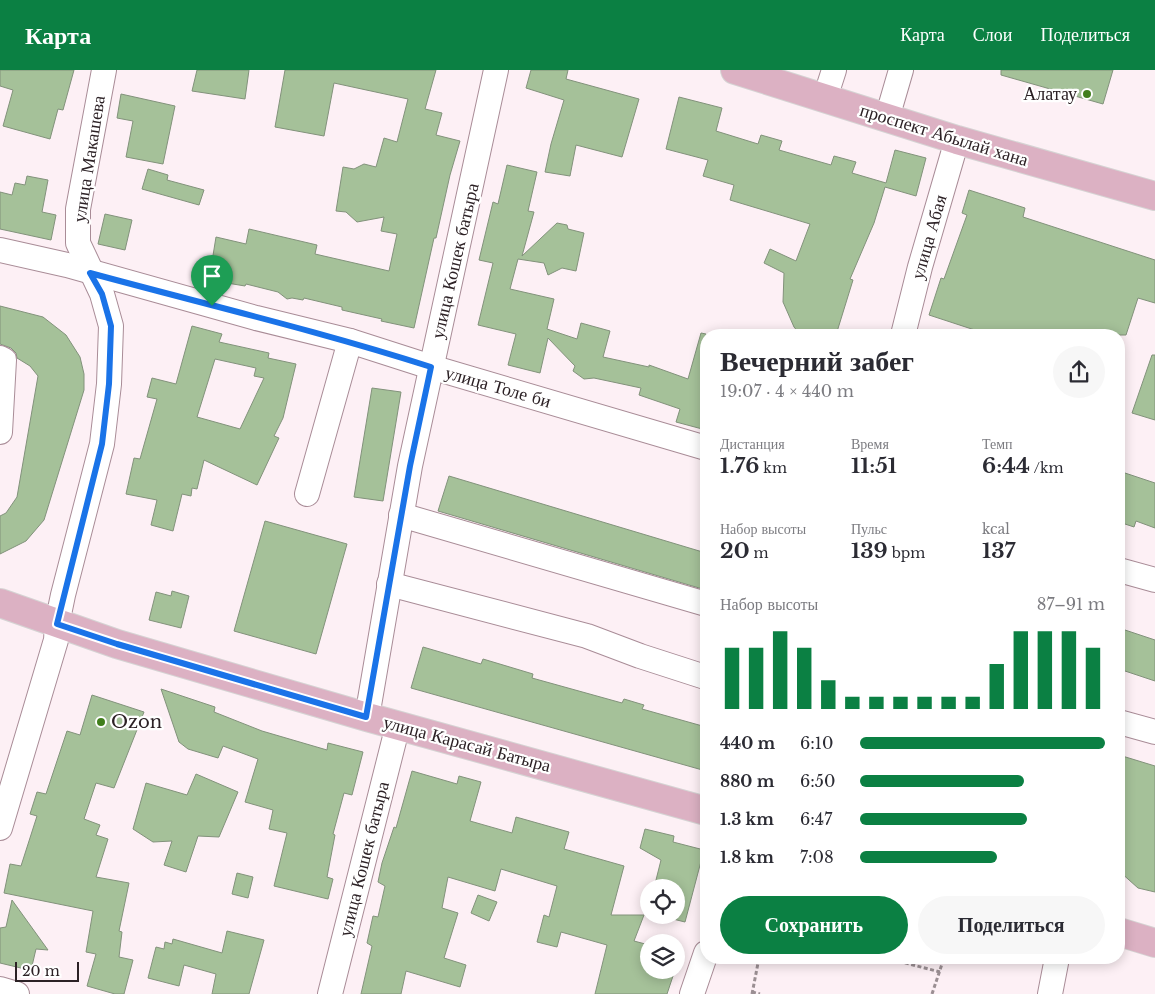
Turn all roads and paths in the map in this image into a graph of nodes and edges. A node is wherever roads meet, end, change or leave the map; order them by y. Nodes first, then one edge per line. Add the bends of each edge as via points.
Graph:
1 (104, 70) edge
2 (496, 70) edge
3 (734, 70) edge
4 (834, 70) edge
5 (901, 70) edge
6 (825, 98) junction
7 (887, 118) junction
8 (957, 140) junction
9 (1155, 196) edge
10 (0, 250) edge
11 (90, 273) junction
12 (904, 329) edge
13 (350, 341) junction
14 (0, 358) edge
15 (431, 367) junction
16 (0, 432) edge
17 (700, 446) edge
18 (307, 494) dead end
19 (402, 516) junction
20 (1125, 572) edge
21 (1155, 580) edge
22 (389, 584) junction
23 (700, 602) edge
24 (0, 603) edge
25 (57, 624) junction
26 (700, 675) edge
27 (366, 717) junction
28 (1125, 724) edge
29 (398, 725) junction
30 (1155, 732) edge
31 (700, 809) edge
32 (0, 828) edge
33 (1125, 934) edge
34 (1155, 943) edge
35 (702, 964) edge
36 (758, 964) edge
37 (909, 964) edge
38 (942, 964) edge
39 (1056, 964) edge
40 (940, 972) junction
41 (0, 989) edge
42 (752, 993) edge
43 (18, 994) edge
44 (330, 994) edge
45 (692, 994) edge
46 (760, 994) edge
47 (932, 994) edge
48 (1050, 994) edge

1 - 11 street, улица Макашева via 78,209 78,243
2 - 15 street, улица Кошек батыра
3 - 6 main road, проспект Абылай хана
4 - 6 street
5 - 7 street
6 - 7 main road, проспект Абылай хана
7 - 8 main road, проспект Абылай хана
8 - 9 main road, проспект Абылай хана
8 - 12 street, улица Абая
10 - 11 street, улица Толе би
11 - 13 street, улица Толе би
11 - 25 street, улица Макашева via 102,294 111,326 109,384 102,444
13 - 15 street, улица Толе би
13 - 18 street
14 - 16 street via 4,360
15 - 17 street, улица Толе би
15 - 19 street, улица Кошек батыра
19 - 22 street, улица Кошек батыра
19 - 23 street
20 - 21 street
22 - 26 street via 587,636
22 - 27 street, улица Кошек батыра
24 - 25 main road, улица Карасай Батыра
25 - 27 main road, улица Карасай Батыра
25 - 32 street, улица Макашева via 56,640
27 - 29 main road, улица Карасай Батыра
28 - 30 street
29 - 31 main road, улица Карасай Батыра
29 - 44 street, улица Кошек батыра
33 - 34 main road
35 - 45 street
36 - 42 path
37 - 40 path
38 - 40 path
39 - 48 street
40 - 47 path
41 - 43 street
42 - 46 path

